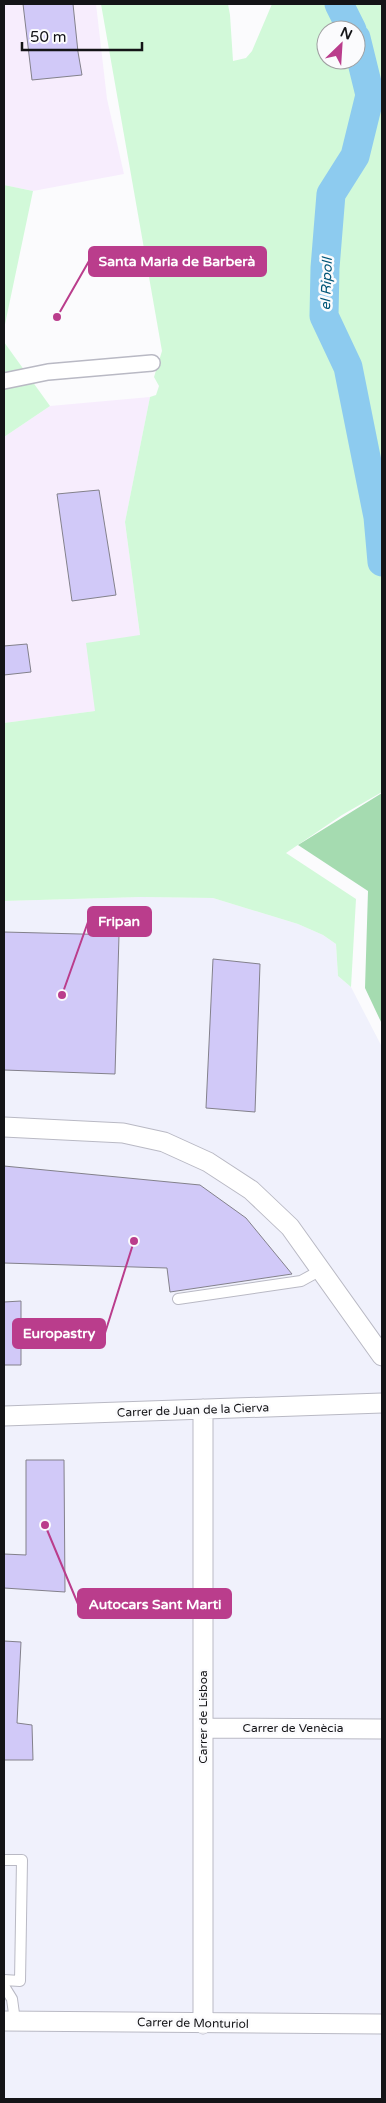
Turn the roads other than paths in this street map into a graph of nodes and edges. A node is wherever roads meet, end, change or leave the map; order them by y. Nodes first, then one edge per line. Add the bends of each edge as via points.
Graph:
1 (152, 363) dead end
2 (4, 381) edge
3 (4, 1127) edge
4 (321, 1270) junction
5 (178, 1299) dead end
6 (382, 1356) edge
7 (382, 1403) edge
8 (203, 1409) junction
9 (4, 1416) edge
10 (203, 1728) junction
11 (382, 1729) edge
12 (4, 1860) edge
13 (4, 1980) edge
14 (4, 1986) edge
15 (9, 2021) edge
16 (203, 2024) junction
17 (382, 2024) edge

1 - 2 street via 48,372
3 - 4 street via 123,1133 164,1142 208,1162 251,1190 290,1227
4 - 5 lane via 301,1281
4 - 6 street
7 - 8 street, Carrer de Juan de la Cierva
8 - 9 street, Carrer de Juan de la Cierva
8 - 10 street, Carrer de Lisboa
10 - 11 street, Carrer de Venècia
10 - 16 street, Carrer de Lisboa
12 - 13 lane via 22,1860 20,1981
14 - 15 lane via 12,1999
15 - 16 street, Carrer de Monturiol
16 - 17 street, Carrer de Monturiol

